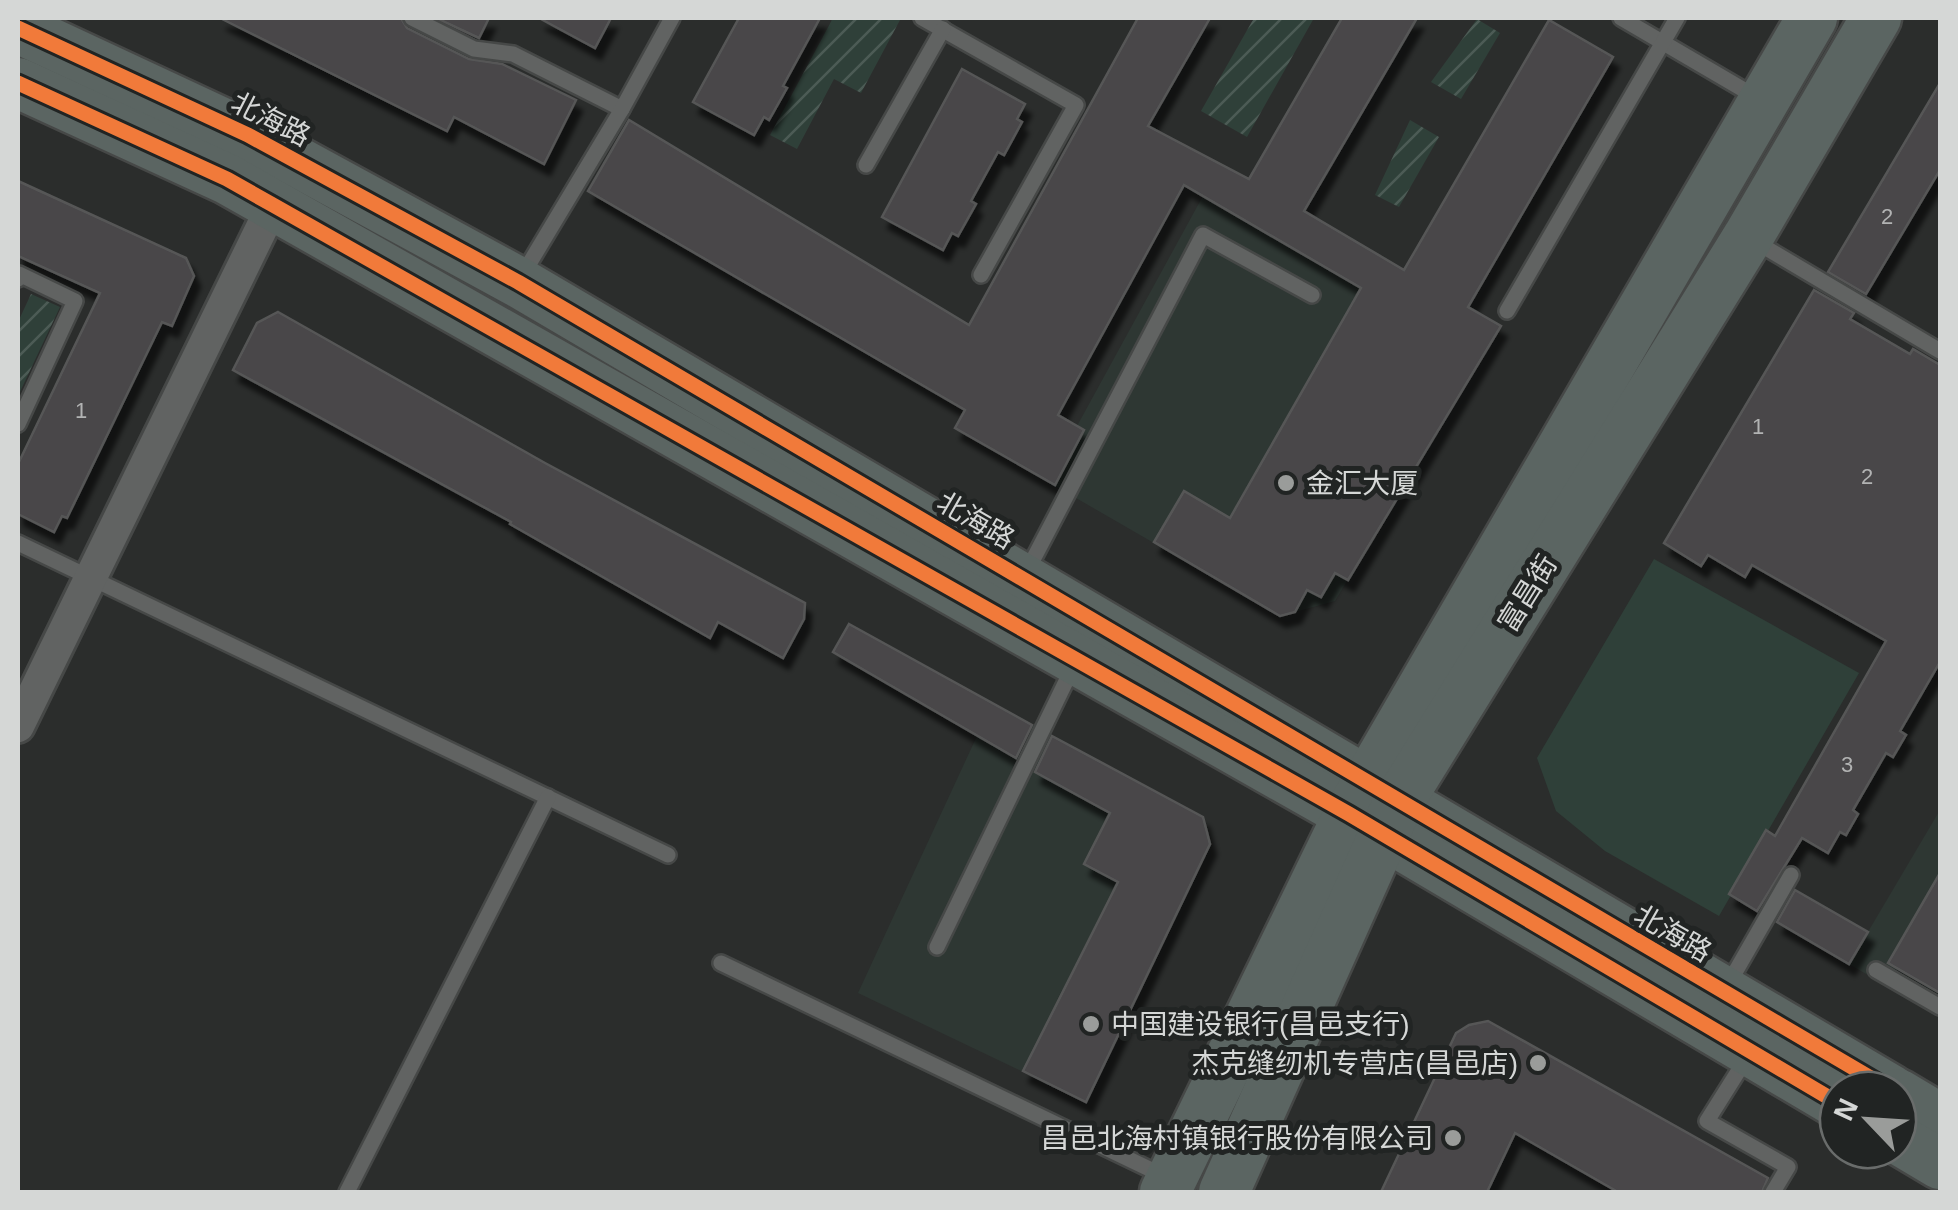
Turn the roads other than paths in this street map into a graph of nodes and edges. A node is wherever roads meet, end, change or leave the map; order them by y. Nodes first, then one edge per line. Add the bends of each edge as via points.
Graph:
1 (412, 18) edge
2 (672, 18) edge
3 (922, 18) edge
4 (1621, 18) edge
5 (1677, 18) edge
6 (1812, 18) edge
7 (1876, 18) edge
8 (18, 28) edge
9 (943, 29) junction
10 (1663, 42) junction
11 (18, 83) edge
12 (1764, 102) junction
13 (622, 110) junction
14 (866, 165) dead end
15 (273, 204) junction
16 (1748, 237) junction
17 (981, 275) dead end
18 (18, 278) edge
19 (518, 282) junction
20 (1312, 295) dead end
21 (1507, 311) dead end
22 (1940, 351) edge
23 (18, 424) edge
24 (18, 543) edge
25 (1024, 577) junction
26 (91, 578) junction
27 (1076, 661) junction
28 (18, 726) edge
29 (548, 797) junction
30 (1375, 808) junction
31 (668, 855) dead end
32 (1791, 875) dead end
33 (937, 947) dead end
34 (722, 963) dead end
35 (1876, 970) dead end
36 (1724, 991) junction
37 (1940, 1007) edge
38 (1751, 1052) junction
39 (1857, 1070) edge
40 (1818, 1091) edge
41 (1918, 1106) edge
42 (1940, 1120) edge
43 (1918, 1150) edge
44 (1940, 1164) edge
45 (1168, 1186) edge
46 (347, 1192) edge
47 (1224, 1192) edge
48 (1773, 1192) edge

1 - 13 lane via 474,49 513,54
2 - 13 lane
3 - 9 lane
4 - 10 lane
5 - 10 lane
6 - 12 main road, 富昌街
7 - 16 main road, 富昌街
8 - 19 main road, 北海路 via 284,153
9 - 14 lane
9 - 17 lane via 1076,105
10 - 12 lane
10 - 21 lane
11 - 15 main road, 北海路
12 - 30 main road, 富昌街
13 - 19 lane
15 - 26 street
15 - 27 main road, 北海路
16 - 22 lane
16 - 30 main road, 富昌街
18 - 23 lane via 75,301
19 - 25 main road, 北海路
20 - 25 lane via 1203,235
24 - 26 lane
25 - 30 main road, 北海路
26 - 28 street
26 - 29 lane
27 - 30 main road, 北海路
27 - 33 lane
29 - 31 lane
29 - 46 lane
30 - 36 main road, 北海路
30 - 38 main road, 北海路
30 - 45 main road, 富昌街
30 - 47 main road, 富昌街
32 - 36 lane
34 - 45 lane
35 - 37 lane
36 - 39 main road, 北海路
38 - 40 main road, 北海路
38 - 48 lane via 1707,1121 1788,1166
41 - 42 main road
43 - 44 main road

